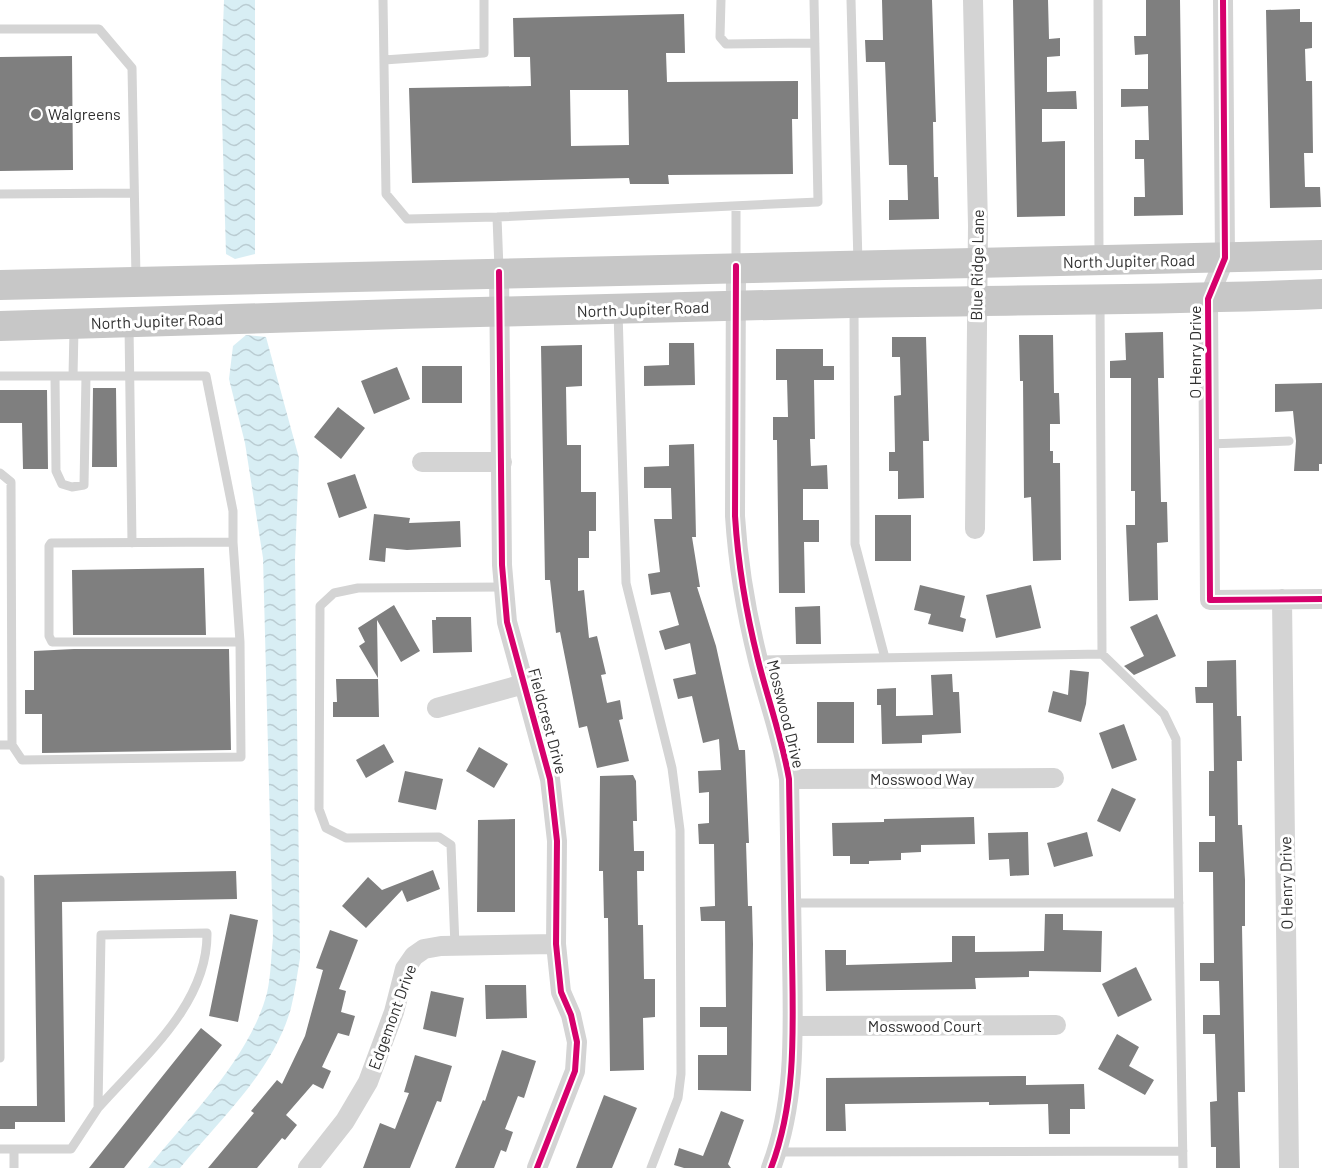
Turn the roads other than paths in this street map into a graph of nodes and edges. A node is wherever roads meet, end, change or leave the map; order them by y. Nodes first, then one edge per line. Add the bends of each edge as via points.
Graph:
1 (383, 0) edge
2 (484, 0) edge
3 (721, 0) edge
4 (814, 0) edge
5 (851, 0) edge
6 (973, 0) edge
7 (1098, 0) edge
8 (1223, 0) edge
9 (0, 29) edge
10 (815, 43) junction
11 (384, 60) junction
12 (134, 193) junction
13 (0, 194) edge
14 (736, 206) junction
15 (497, 217) junction
16 (1322, 255) edge
17 (1225, 258) junction
18 (1099, 261) junction
19 (977, 264) junction
20 (858, 265) junction
21 (736, 266) junction
22 (500, 272) junction
23 (136, 281) junction
24 (0, 285) edge
25 (1322, 294) edge
26 (1100, 298) junction
27 (1208, 298) junction
28 (976, 302) junction
29 (854, 303) junction
30 (736, 306) junction
31 (618, 309) junction
32 (501, 313) junction
33 (129, 322) junction
34 (74, 324) junction
35 (0, 326) edge
36 (0, 376) edge
37 (55, 376) junction
38 (73, 376) junction
39 (86, 376) junction
40 (129, 376) junction
41 (1289, 441) dead end
42 (1209, 444) junction
43 (422, 462) dead end
44 (502, 462) junction
45 (0, 473) edge
46 (975, 529) dead end
47 (233, 542) junction
48 (132, 543) junction
49 (504, 587) junction
50 (1282, 599) junction
51 (1322, 599) edge
52 (240, 642) junction
53 (1102, 654) junction
54 (885, 658) junction
55 (758, 660) junction
56 (524, 684) junction
57 (437, 708) dead end
58 (0, 745) edge
59 (12, 745) junction
60 (1054, 778) dead end
61 (789, 780) junction
62 (0, 880) edge
63 (791, 903) junction
64 (1179, 903) junction
65 (556, 944) junction
66 (455, 946) junction
67 (1056, 1025) dead end
68 (794, 1026) junction
69 (0, 1058) edge
70 (98, 1108) junction
71 (0, 1149) edge
72 (14, 1149) junction
73 (1183, 1151) junction
74 (774, 1160) edge
75 (14, 1168) edge
76 (308, 1168) edge
77 (537, 1168) edge
78 (651, 1168) edge
79 (1183, 1168) edge
80 (1289, 1168) edge

1 - 11 lane
2 - 11 lane via 484,53
3 - 10 lane via 720,36 726,44
4 - 10 lane
5 - 20 lane
6 - 19 street, Blue Ridge Lane
7 - 18 lane
8 - 17 street, O Henry Drive
9 - 12 lane via 99,29 132,68
10 - 14 lane via 818,202
11 - 15 lane via 386,194 407,219
12 - 13 lane
12 - 23 lane
14 - 15 lane
14 - 21 lane
15 - 22 lane
16 - 17 main road, North Jupiter Road
17 - 18 main road, North Jupiter Road
17 - 27 street, O Henry Drive
18 - 19 main road, North Jupiter Road
19 - 20 main road, North Jupiter Road
19 - 28 street, Blue Ridge Lane
20 - 21 main road, North Jupiter Road
21 - 22 main road, North Jupiter Road
21 - 30 street, Mosswood Drive
22 - 23 main road, North Jupiter Road
22 - 32 street, Fieldcrest Drive
23 - 24 main road, North Jupiter Road
23 - 33 main road
25 - 27 main road, North Jupiter Road
26 - 27 main road, North Jupiter Road
26 - 28 main road, North Jupiter Road
26 - 53 lane
27 - 42 street, O Henry Drive
28 - 29 main road, North Jupiter Road
28 - 46 street, Blue Ridge Lane
29 - 30 main road, North Jupiter Road
29 - 54 lane via 855,544
30 - 31 main road, North Jupiter Road
30 - 55 street, Mosswood Drive via 735,516 742,585
31 - 32 main road, North Jupiter Road
31 - 78 lane via 626,583 672,768 680,830 681,1074 678,1098
32 - 33 main road, North Jupiter Road
32 - 44 street, Fieldcrest Drive
33 - 34 main road, North Jupiter Road
33 - 40 lane
34 - 35 main road, North Jupiter Road
34 - 38 lane
36 - 37 lane
37 - 38 lane
37 - 39 lane via 56,471 62,484 72,487 84,485
38 - 39 lane
39 - 40 lane
40 - 47 lane via 206,376 233,511
40 - 48 lane
41 - 42 lane
42 - 50 street, O Henry Drive via 1210,600
43 - 44 street
44 - 49 street, Fieldcrest Drive
45 - 59 lane via 11,482
47 - 48 lane
47 - 52 lane
48 - 52 lane via 51,543 49,640
49 - 56 street, Fieldcrest Drive via 507,622
49 - 66 lane via 358,588 334,593 320,606 318,809 326,828 346,838 439,837 450,844
50 - 51 street
50 - 80 street, O Henry Drive
52 - 59 lane via 241,757 22,760
53 - 54 lane
53 - 64 lane via 1164,714 1174,730
54 - 55 lane
55 - 61 street, Mosswood Drive
56 - 57 street
56 - 65 street, Fieldcrest Drive via 550,779 557,841
58 - 59 lane
60 - 61 street, Mosswood Way
61 - 63 street, Mosswood Drive
62 - 69 lane
63 - 64 lane
63 - 68 street, Mosswood Drive
64 - 73 lane
65 - 66 street, Edgemont Drive
65 - 77 street, Fieldcrest Drive via 561,993 577,1042 575,1071
66 - 76 street, Edgemont Drive via 424,950 405,969 368,1082 345,1121
67 - 68 street, Mosswood Court
68 - 74 street, Mosswood Drive via 791,1077
70 - 70 lane via 188,1006 203,972 207,933 101,935
70 - 72 lane via 71,1149
71 - 72 lane
72 - 75 lane
73 - 74 lane
73 - 79 lane

